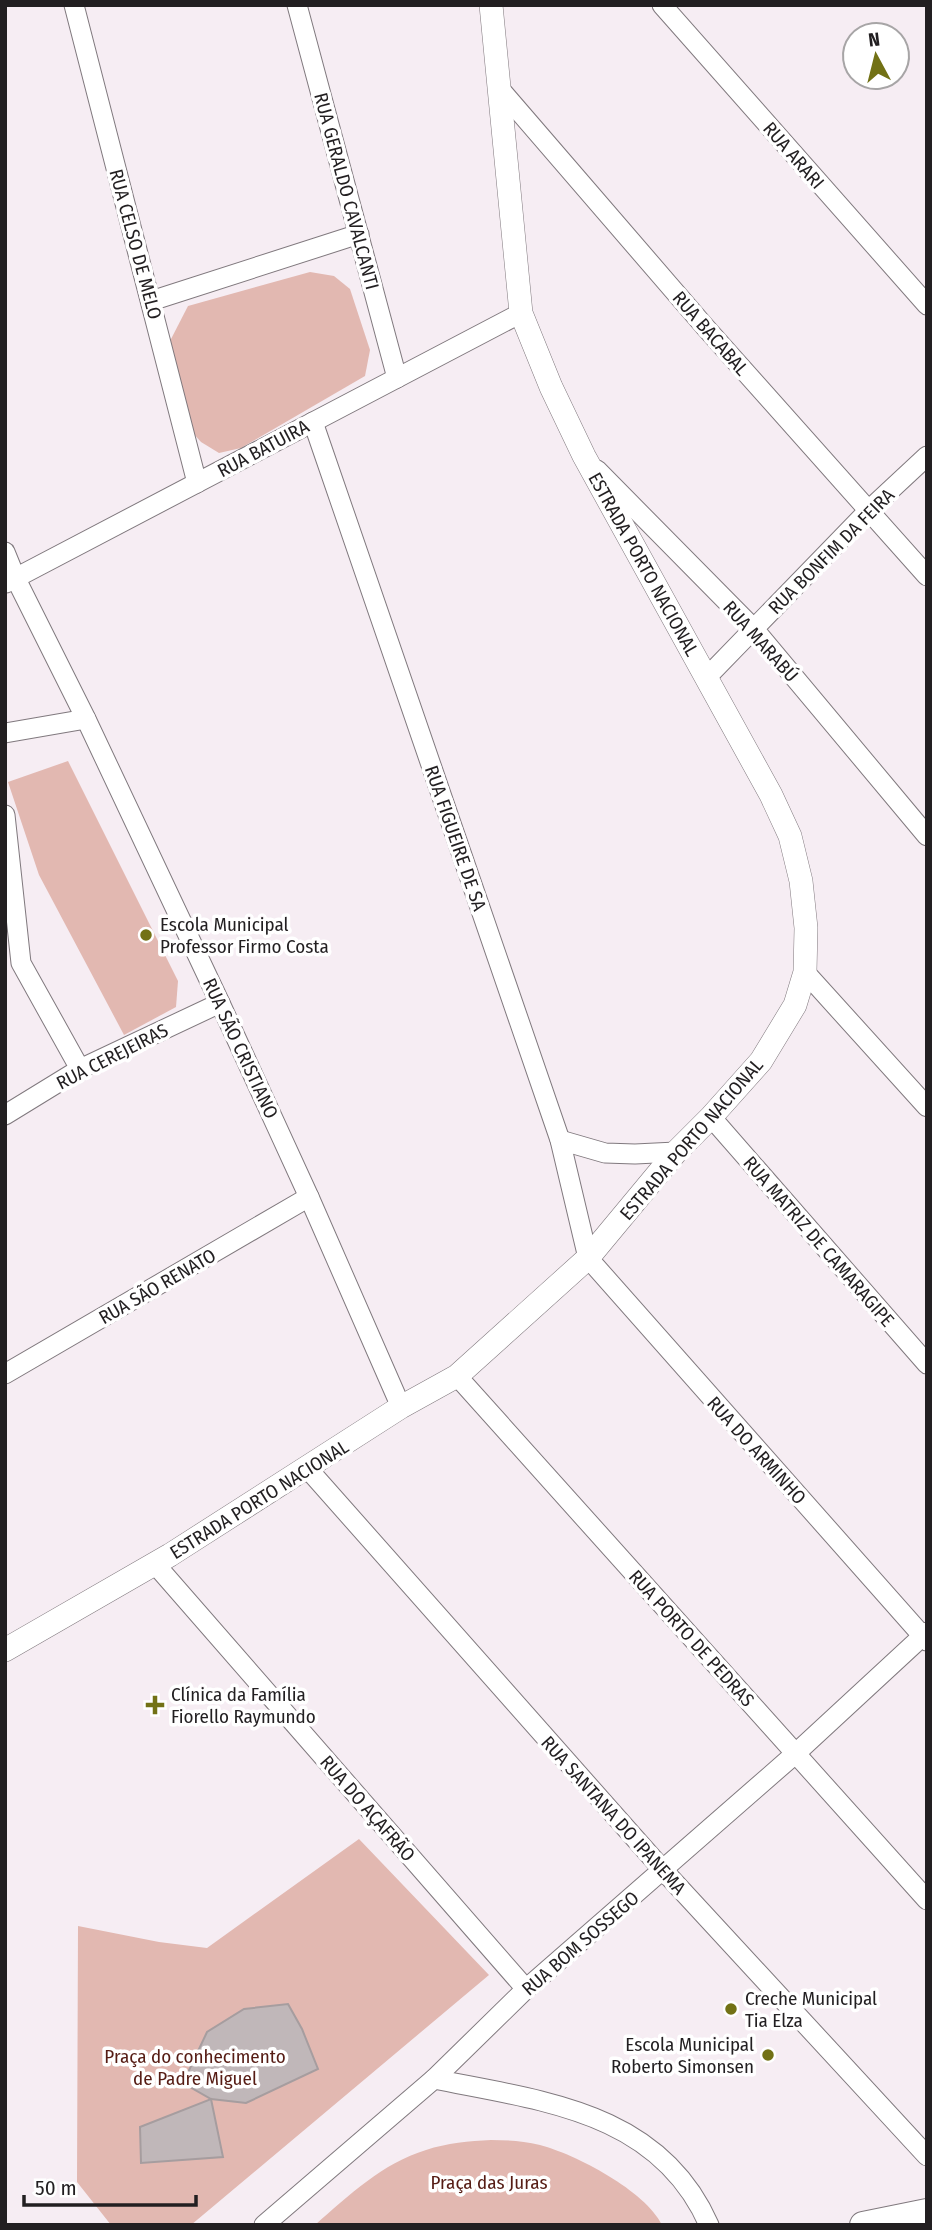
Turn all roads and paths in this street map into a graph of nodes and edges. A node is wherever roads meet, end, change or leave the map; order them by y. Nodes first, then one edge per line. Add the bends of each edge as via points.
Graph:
1 (74, 5) edge
2 (297, 5) edge
3 (491, 5) edge
4 (662, 5) edge
5 (499, 88) junction
6 (359, 234) junction
7 (151, 301) junction
8 (927, 305) edge
9 (521, 313) junction
10 (397, 377) junction
11 (313, 422) junction
12 (584, 456) junction
13 (927, 456) edge
14 (197, 483) junction
15 (869, 510) junction
16 (5, 552) edge
17 (927, 576) edge
18 (10, 581) edge
19 (754, 629) junction
20 (707, 677) junction
21 (86, 719) junction
22 (5, 733) edge
23 (5, 815) edge
24 (927, 836) edge
25 (13, 964) edge
26 (805, 972) junction
27 (220, 1003) junction
28 (80, 1069) junction
29 (927, 1107) edge
30 (5, 1115) edge
31 (711, 1117) junction
32 (560, 1140) junction
33 (676, 1152) junction
34 (309, 1197) junction
35 (587, 1258) junction
36 (927, 1364) edge
37 (5, 1374) edge
38 (457, 1376) junction
39 (401, 1407) junction
40 (308, 1469) junction
41 (155, 1564) junction
42 (925, 1637) edge
43 (5, 1650) edge
44 (795, 1754) junction
45 (663, 1870) junction
46 (927, 1900) edge
47 (526, 1989) junction
48 (434, 2079) junction
49 (927, 2156) edge
50 (916, 2217) edge
51 (264, 2225) edge
52 (709, 2225) edge
53 (863, 2225) edge

1 - 7 street, RUA CELSO DE MELO
2 - 6 street, RUA GERALDO CAVALCANTI
3 - 5 street, ESTRADA PORTO NACIONAL
4 - 8 street, RUA ARARI
5 - 9 street, ESTRADA PORTO NACIONAL
5 - 15 street, RUA BACABAL
6 - 7 street
6 - 10 street, RUA GERALDO CAVALCANTI
7 - 14 street, RUA CELSO DE MELO
9 - 10 street, RUA BATUIRA
9 - 12 street, ESTRADA PORTO NACIONAL
10 - 11 street, RUA BATUIRA
11 - 14 street, RUA BATUIRA
11 - 32 street, RUA FIGUEIRE DE SA
12 - 19 street, RUA MARABÚ
12 - 20 street, ESTRADA PORTO NACIONAL
13 - 15 street, RUA BONFIM DA FEIRA
14 - 18 street, RUA BATUIRA
15 - 17 street, RUA BACABAL
15 - 19 street, RUA BONFIM DA FEIRA
16 - 18 street, RUA SÃO CRISTIANO
18 - 21 street, RUA SÃO CRISTIANO
19 - 20 street, RUA BONFIM DA FEIRA
19 - 24 street, RUA MARABÚ
20 - 26 street, ESTRADA PORTO NACIONAL via 790,836 805,916
21 - 22 street
21 - 27 street, RUA SÃO CRISTIANO
23 - 25 street
25 - 28 street
26 - 29 street
26 - 31 street, ESTRADA PORTO NACIONAL via 795,1005 761,1061
27 - 28 street, RUA CEREJEIRAS
27 - 34 street, RUA SÃO CRISTIANO
28 - 30 street, RUA CEREJEIRAS
31 - 33 street, ESTRADA PORTO NACIONAL
31 - 36 street, RUA MATRIZ DE CAMARAGIPE
32 - 33 street via 605,1153
32 - 35 street, RUA FIGUEIRE DE SA
33 - 35 street, ESTRADA PORTO NACIONAL
34 - 37 street, RUA SÃO RENATO
34 - 39 street, RUA SÃO CRISTIANO
35 - 38 street, ESTRADA PORTO NACIONAL
35 - 42 street, RUA DO ARMINHO
38 - 39 street, ESTRADA PORTO NACIONAL
38 - 44 street, RUA PORTO DE PEDRAS
39 - 40 street, ESTRADA PORTO NACIONAL
40 - 41 street, ESTRADA PORTO NACIONAL
40 - 45 street, RUA SANTANA DO IPANEMA
41 - 43 street, ESTRADA PORTO NACIONAL
41 - 47 street, RUA DO AÇAFRÃO
42 - 44 street, RUA BOM SOSSEGO
44 - 45 street, RUA BOM SOSSEGO
44 - 46 street, RUA PORTO DE PEDRAS
45 - 47 street, RUA BOM SOSSEGO
45 - 49 street, RUA SANTANA DO IPANEMA
47 - 48 street, RUA BOM SOSSEGO
48 - 51 street, RUA BOM SOSSEGO
48 - 52 street via 542,2101 619,2128 645,2143 677,2173 696,2197
50 - 53 main road

